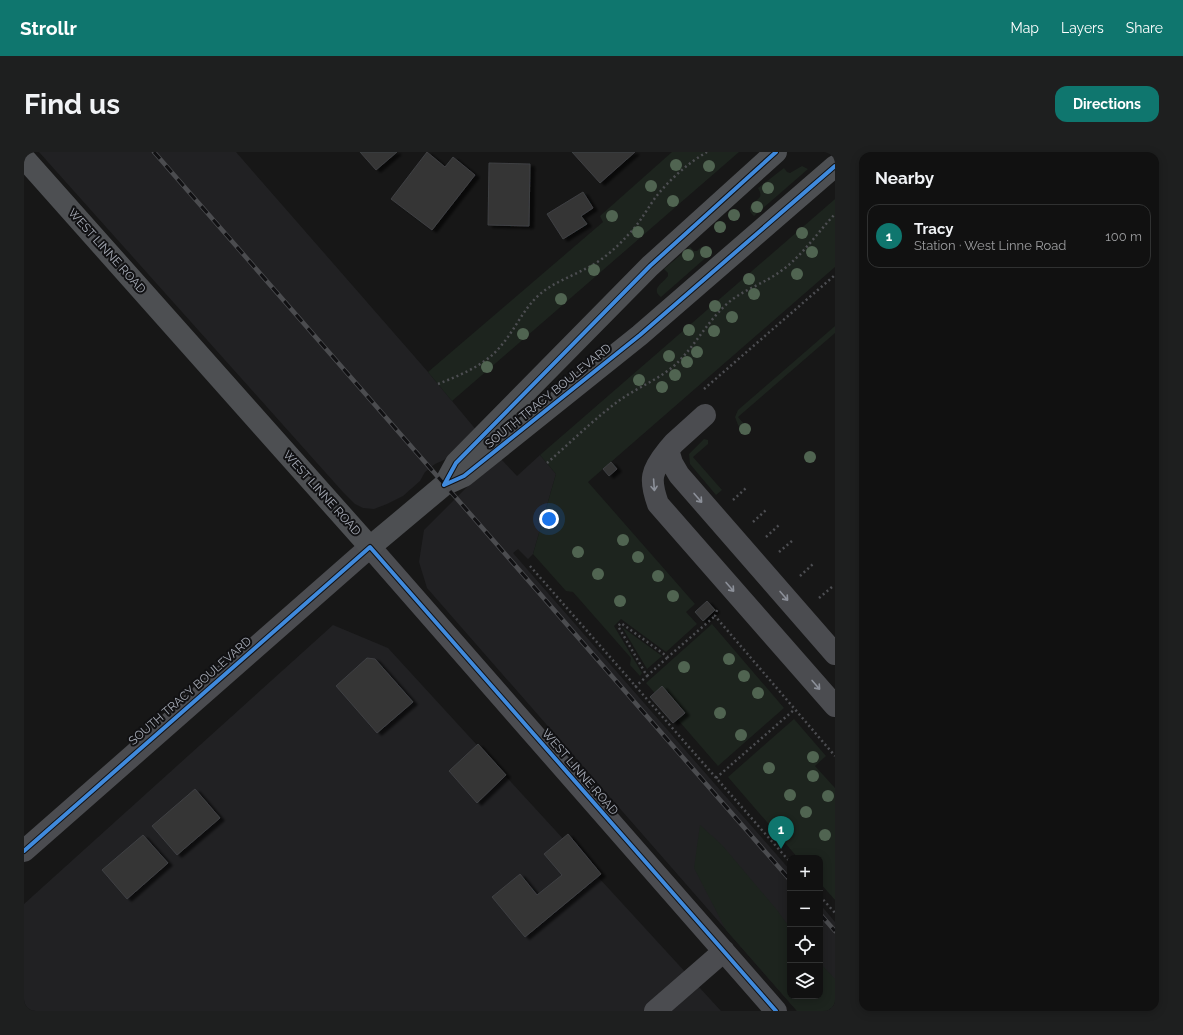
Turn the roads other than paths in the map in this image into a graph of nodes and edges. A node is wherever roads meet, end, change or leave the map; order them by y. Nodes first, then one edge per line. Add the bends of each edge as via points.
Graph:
1 (776, 152) edge
2 (24, 158) edge
3 (835, 166) edge
4 (705, 415) dead end
5 (668, 450) junction
6 (444, 485) junction
7 (370, 546) junction
8 (835, 654) edge
9 (835, 706) edge
10 (24, 851) edge
11 (724, 951) junction
12 (655, 1011) edge
13 (776, 1011) edge

1 - 6 main road, SOUTH TRACY BOULEVARD via 650,266 456,463
2 - 7 main road, WEST LINNE ROAD
3 - 6 main road, SOUTH TRACY BOULEVARD via 640,335 464,476
4 - 5 street
5 -> 8 street via 679,475
5 -> 9 street via 653,475 653,488 658,504
6 - 7 main road, SOUTH TRACY BOULEVARD
7 - 10 street, SOUTH TRACY BOULEVARD
7 - 11 street, WEST LINNE ROAD
11 - 12 street
11 - 13 street, WEST LINNE ROAD

